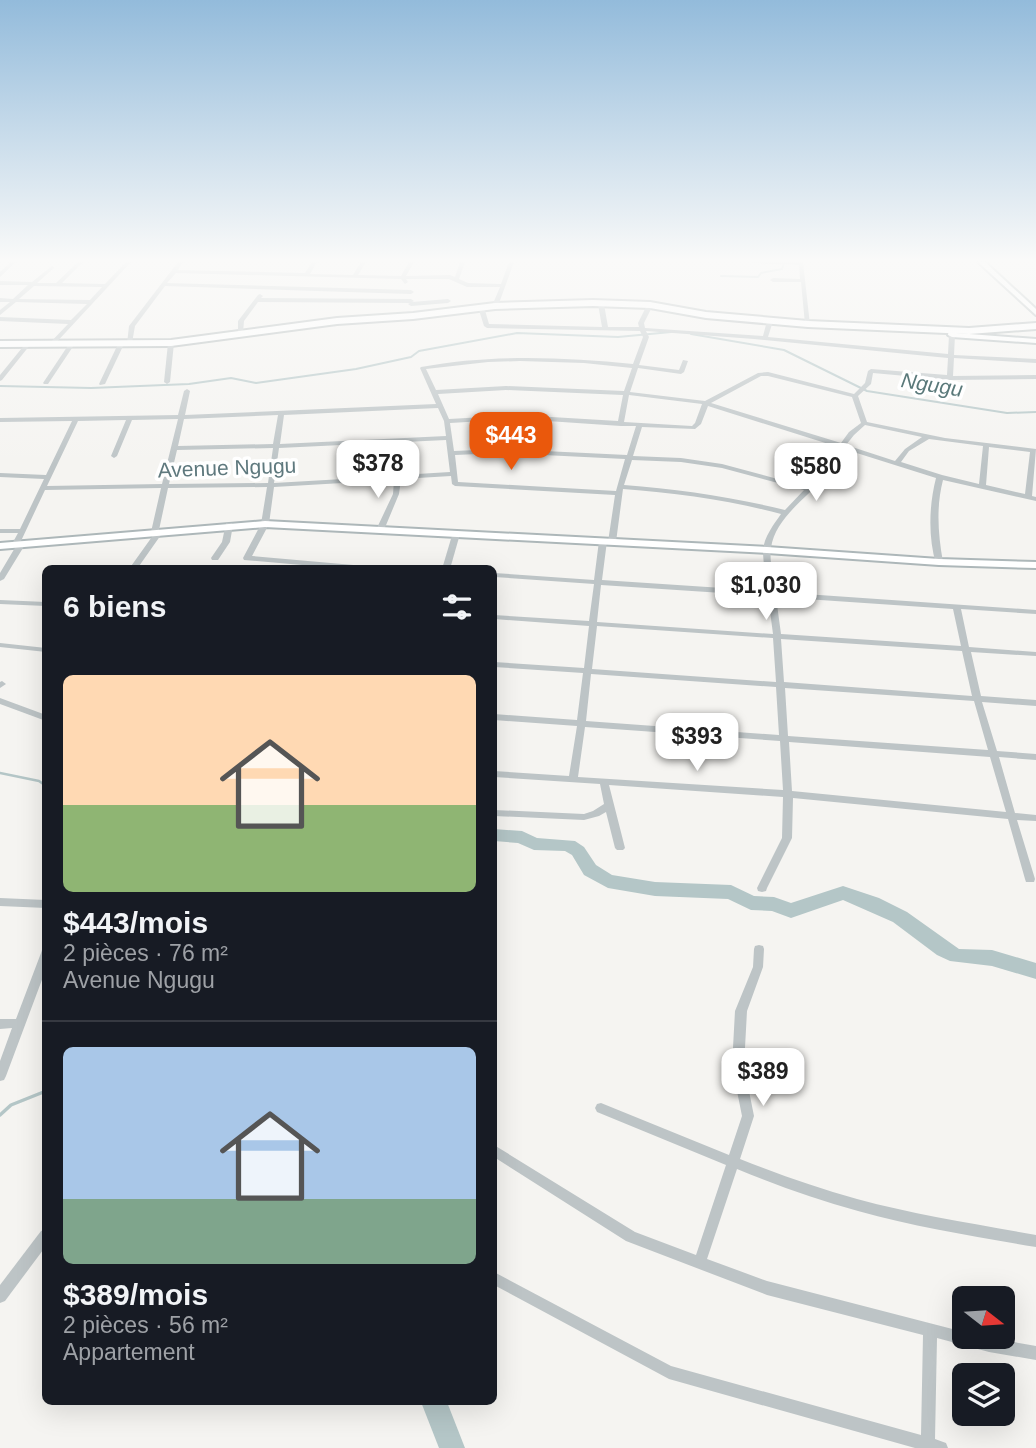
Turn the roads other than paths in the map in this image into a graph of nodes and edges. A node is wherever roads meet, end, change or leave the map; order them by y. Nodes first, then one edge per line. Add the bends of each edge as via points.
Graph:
1 (64, 330) edge
2 (131, 330) edge
3 (240, 330) edge
4 (268, 330) edge
5 (618, 330) edge
6 (643, 330) edge
7 (768, 330) edge
8 (908, 330) edge
9 (1015, 330) edge
10 (952, 332) junction
11 (240, 333) junction
12 (644, 333) junction
13 (988, 334) junction
14 (765, 338) junction
15 (1036, 341) edge
16 (172, 343) junction
17 (0, 344) edge
18 (125, 344) junction
19 (28, 345) junction
20 (51, 345) junction
21 (71, 345) junction
22 (949, 356) junction
23 (685, 361) dead end
24 (1036, 361) edge
25 (635, 366) junction
26 (1036, 377) edge
27 (950, 378) junction
28 (0, 379) edge
29 (167, 382) dead end
30 (46, 383) dead end
31 (102, 384) dead end
32 (187, 391) dead end
33 (434, 392) junction
34 (626, 393) junction
35 (855, 396) junction
36 (706, 403) junction
37 (440, 406) junction
38 (281, 413) junction
39 (182, 417) junction
40 (130, 418) junction
41 (76, 419) junction
42 (0, 420) edge
43 (447, 421) junction
44 (864, 423) junction
45 (621, 424) junction
46 (639, 426) junction
47 (927, 437) junction
48 (449, 438) junction
49 (986, 444) junction
50 (278, 446) junction
51 (841, 447) junction
52 (176, 448) junction
53 (1034, 451) edge
54 (453, 453) junction
55 (114, 456) dead end
56 (628, 457) junction
57 (897, 463) junction
58 (454, 474) junction
59 (0, 475) edge
60 (398, 476) junction
61 (47, 477) junction
62 (940, 477) junction
63 (271, 485) junction
64 (982, 487) junction
65 (42, 488) junction
66 (164, 488) junction
67 (619, 490) junction
68 (810, 490) junction
69 (1032, 499) edge
70 (786, 513) junction
71 (265, 524) junction
72 (229, 525) junction
73 (380, 530) junction
74 (0, 531) edge
75 (21, 531) junction
76 (157, 532) junction
77 (456, 534) junction
78 (608, 542) junction
79 (19, 544) junction
80 (0, 546) edge
81 (767, 550) junction
82 (215, 558) dead end
83 (939, 562) junction
84 (136, 565) edge
85 (303, 565) edge
86 (447, 565) edge
87 (1036, 565) edge
88 (497, 575) edge
89 (0, 579) edge
90 (597, 581) junction
91 (772, 593) junction
92 (0, 602) edge
93 (42, 604) edge
94 (956, 606) junction
95 (1036, 612) edge
96 (497, 617) edge
97 (591, 625) junction
98 (777, 637) junction
99 (0, 645) edge
100 (42, 649) edge
101 (965, 649) junction
102 (1036, 654) edge
103 (497, 664) edge
104 (587, 671) junction
105 (779, 685) junction
106 (977, 698) junction
107 (0, 701) edge
108 (1036, 703) edge
109 (42, 717) edge
110 (497, 717) edge
111 (582, 724) junction
112 (783, 738) junction
113 (993, 754) junction
114 (1036, 757) edge
115 (497, 774) edge
116 (573, 780) junction
117 (604, 783) junction
118 (788, 794) junction
119 (609, 805) junction
120 (497, 813) edge
121 (1009, 815) junction
122 (1036, 818) edge
123 (620, 848) dead end
124 (1030, 879) dead end
125 (762, 888) dead end
126 (0, 902) edge
127 (42, 904) edge
128 (759, 949) dead end
129 (42, 964) edge
130 (20, 1023) junction
131 (0, 1024) edge
132 (0, 1076) edge
133 (601, 1108) dead end
134 (497, 1153) edge
135 (734, 1163) junction
136 (42, 1240) edge
137 (1036, 1241) edge
138 (700, 1262) junction
139 (497, 1280) edge
140 (0, 1296) edge
141 (930, 1331) junction
142 (1036, 1353) edge
143 (932, 1446) edge

1 - 20 street
2 - 18 street
3 - 11 street
4 - 11 main road
5 - 12 street
6 - 12 street
7 - 14 street
8 - 10 main road
9 - 13 main road
10 - 13 main road
10 - 22 street
11 - 16 main road
12 - 14 street
12 - 25 street
13 - 15 street
14 - 22 street
16 - 18 main road
16 - 29 street
17 - 19 main road
18 - 21 main road
18 - 31 street
19 - 20 main road
19 - 28 street
20 - 21 main road
21 - 30 street
22 - 24 street
22 - 27 street
23 - 25 street via 681,372
25 - 33 street via 525,359 424,368
25 - 34 street
26 - 27 street
27 - 35 street via 871,371 868,384
32 - 39 street
33 - 34 street via 506,388
33 - 37 street
34 - 36 street
34 - 45 street
35 - 36 street via 760,374
35 - 44 street
36 - 46 street via 693,428
36 - 51 street
37 - 38 street
37 - 43 street
38 - 39 street
38 - 50 street, Avenue Ngugu
39 - 40 street
39 - 52 street
40 - 41 street
40 - 55 street
41 - 42 street
41 - 61 street
43 - 45 street via 518,417
43 - 48 street
44 - 47 street
44 - 51 street via 847,435
45 - 46 street
46 - 56 street
47 - 49 street
47 - 57 street
48 - 50 street
48 - 54 street
49 - 53 street
49 - 64 street
50 - 52 street
50 - 63 street, Avenue Ngugu
51 - 57 street
51 - 68 street
52 - 66 street
53 - 69 street
54 - 56 street
54 - 58 street
56 - 67 street
56 - 68 street via 722,466
57 - 62 street
58 - 60 street, Avenue Ngugu
58 - 67 street via 455,484
59 - 61 street
60 - 63 street, Avenue Ngugu
60 - 73 street via 396,494
61 - 65 street
62 - 64 street
62 - 83 street via 933,519
63 - 66 street, Avenue Ngugu
63 - 71 street, Avenue Ngugu
64 - 69 street
65 - 66 street, Avenue Ngugu
65 - 75 street
66 - 76 street
67 - 70 street via 698,493
67 - 78 street
68 - 70 street
70 - 81 street via 769,537
71 - 72 street
71 - 73 street
71 - 85 street, Avenue Ngugu via 247,558
72 - 76 street
72 - 82 street via 226,542
73 - 77 street
74 - 75 street
75 - 79 street
76 - 79 street
76 - 84 street
77 - 78 street
77 - 86 street
78 - 81 street
78 - 90 street
79 - 80 street
79 - 89 street
81 - 83 street
81 - 91 street
83 - 87 street
88 - 90 street
90 - 91 street
90 - 97 street
91 - 94 street
91 - 98 street
92 - 93 street
94 - 95 street
94 - 101 street
96 - 97 street
97 - 98 street
97 - 104 street
98 - 101 street
98 - 105 street
99 - 100 street
101 - 102 street
101 - 106 street
103 - 104 street
104 - 105 street
104 - 111 street
105 - 106 street
105 - 112 street
106 - 108 street
106 - 113 street
107 - 109 street
110 - 111 street
111 - 112 street
111 - 116 street
112 - 113 street
112 - 118 street
113 - 114 street
113 - 121 street
115 - 116 street
116 - 117 street
117 - 118 street
117 - 119 street
118 - 121 street
118 - 125 street via 787,838
119 - 120 street via 584,817
119 - 123 street
121 - 122 street
121 - 124 street
126 - 127 street
128 - 135 street via 758,967 741,1011 737,1066 748,1116
129 - 130 street
130 - 131 street
130 - 132 street
133 - 135 street
134 - 138 street via 632,1237
135 - 137 street via 836,1199
135 - 138 street
136 - 140 street
138 - 141 street via 767,1287
139 - 143 street via 669,1371
141 - 142 street
141 - 143 street

